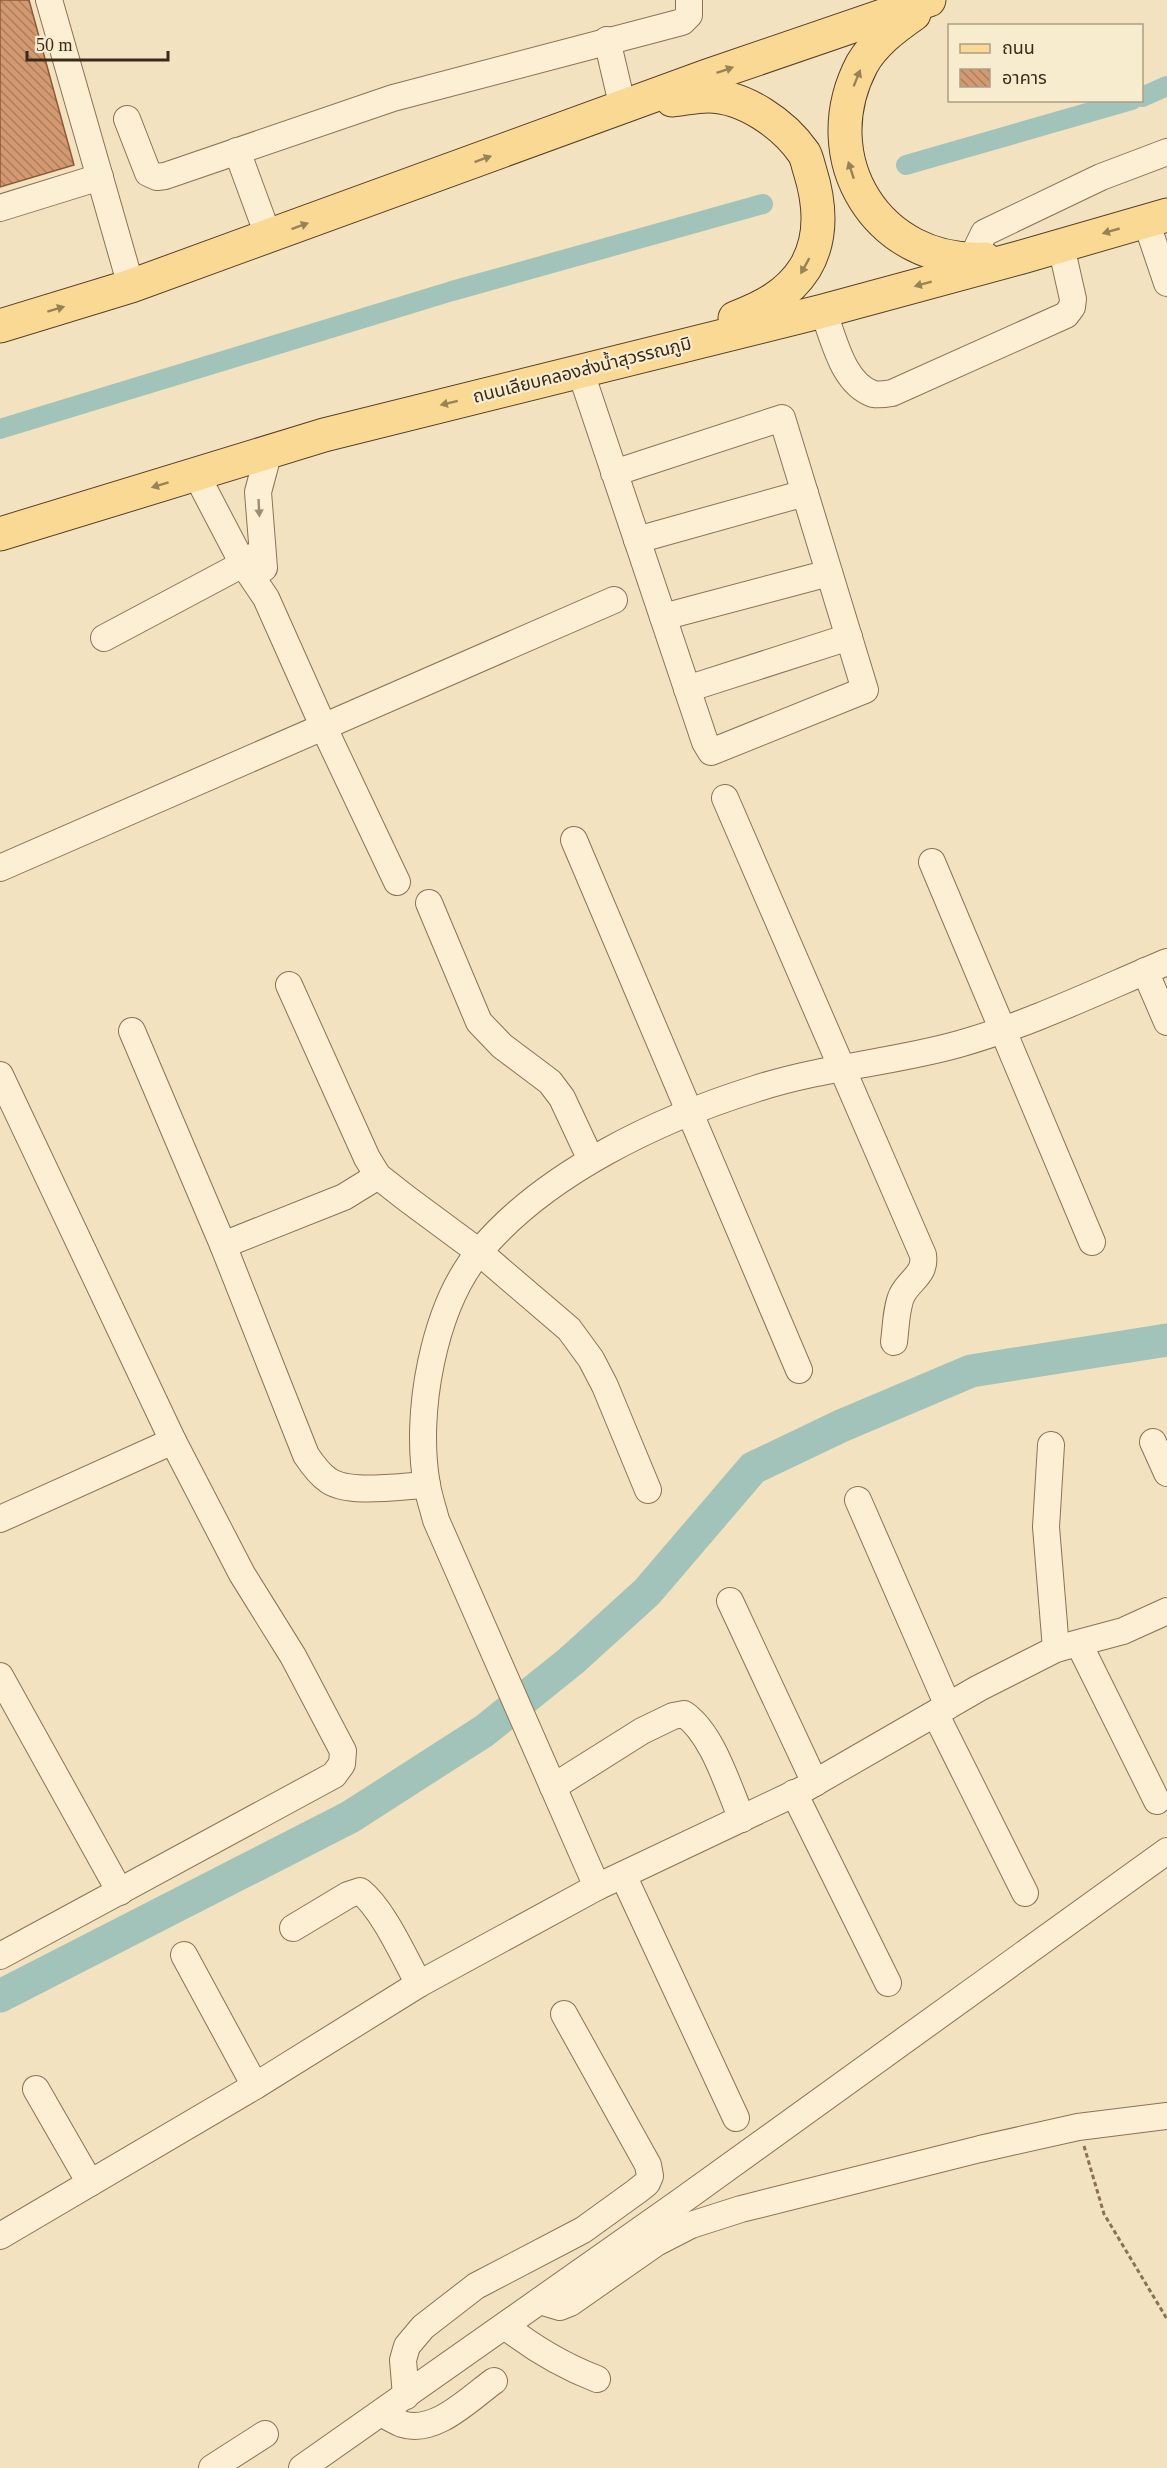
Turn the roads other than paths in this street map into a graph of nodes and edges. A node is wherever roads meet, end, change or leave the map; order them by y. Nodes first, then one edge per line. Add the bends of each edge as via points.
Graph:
1 (49, 0) edge
2 (689, 0) edge
3 (929, 0) edge
4 (936, 0) edge
5 (607, 40) junction
6 (627, 107) junction
7 (127, 119) dead end
8 (237, 151) junction
9 (1167, 152) edge
10 (100, 177) junction
11 (0, 208) edge
12 (1157, 218) edge
13 (269, 238) junction
14 (1061, 246) junction
15 (1022, 257) junction
16 (971, 260) junction
17 (1167, 283) edge
18 (131, 286) junction
19 (823, 311) junction
20 (0, 326) edge
21 (619, 360) junction
22 (579, 370) junction
23 (269, 452) junction
24 (614, 473) junction
25 (196, 474) junction
26 (805, 493) junction
27 (0, 534) edge
28 (637, 540) junction
29 (253, 558) junction
30 (829, 573) junction
31 (614, 600) dead end
32 (663, 617) junction
33 (849, 636) junction
34 (104, 638) dead end
35 (687, 689) junction
36 (324, 728) junction
37 (725, 798) dead end
38 (574, 840) dead end
39 (932, 862) dead end
40 (0, 868) edge
41 (397, 882) dead end
42 (429, 903) dead end
43 (1156, 966) edge
44 (289, 985) dead end
45 (1167, 1022) edge
46 (132, 1031) dead end
47 (1004, 1031) junction
48 (841, 1068) junction
49 (0, 1075) edge
50 (691, 1112) junction
51 (591, 1160) junction
52 (378, 1176) junction
53 (1092, 1242) dead end
54 (223, 1245) junction
55 (479, 1252) junction
56 (894, 1342) dead end
57 (800, 1370) dead end
58 (173, 1441) junction
59 (1153, 1442) dead end
60 (1051, 1445) dead end
61 (1167, 1473) edge
62 (427, 1485) junction
63 (648, 1490) dead end
64 (858, 1500) dead end
65 (0, 1519) edge
66 (730, 1601) dead end
67 (1167, 1611) edge
68 (1068, 1646) junction
69 (0, 1676) edge
70 (942, 1711) junction
71 (553, 1787) junction
72 (804, 1788) junction
73 (1156, 1801) dead end
74 (742, 1819) junction
75 (1167, 1851) edge
76 (623, 1875) junction
77 (597, 1887) junction
78 (120, 1892) junction
79 (1025, 1893) dead end
80 (293, 1928) dead end
81 (184, 1955) dead end
82 (0, 1956) edge
83 (888, 1983) dead end
84 (419, 1984) junction
85 (564, 2014) dead end
86 (255, 2086) junction
87 (36, 2089) dead end
88 (1167, 2116) edge
89 (736, 2118) dead end
90 (90, 2182) junction
91 (0, 2236) edge
92 (540, 2301) junction
93 (505, 2326) junction
94 (597, 2379) dead end
95 (494, 2381) dead end
96 (406, 2396) junction
97 (381, 2413) junction
98 (265, 2434) dead end
99 (212, 2468) edge
100 (302, 2468) edge

1 - 10 street
2 - 5 street via 689,15 682,22
6 -> 3 main road
16 -> 4 main road via 945,258 891,230 865,203 849,168 844,134 846,111 863,63 882,38
5 - 6 street
5 - 8 street via 393,98
13 -> 6 main road
6 -> 21 main road via 709,96 733,100 761,113 783,129 805,154 819,210 817,239 805,268 768,305
7 - 8 street via 148,173 157,177
8 - 13 street
9 - 16 street via 1101,177 984,233
10 - 11 street
10 - 18 street
12 -> 14 main road, ถนนเลียบคลองส่งน้ำสุวรรณภูมิ
12 - 17 street
13 - 18 main road
14 - 15 main road, ถนนเลียบคลองส่งน้ำสุวรรณภูมิ
14 - 19 street via 1073,298 1066,315 892,393 875,395 858,386 846,369
15 - 16 main road
15 -> 19 main road, ถนนเลียบคลองส่งน้ำสุวรรณภูมิ
20 -> 18 main road
19 - 21 main road, ถนนเลียบคลองส่งน้ำสุวรรณภูมิ
21 - 22 main road, ถนนเลียบคลองส่งน้ำสุวรรณภูมิ
22 -> 23 main road, ถนนเลียบคลองส่งน้ำสุวรรณภูมิ
22 - 24 street
23 - 25 main road, ถนนเลียบคลองส่งน้ำสุวรรณภูมิ
23 -> 29 street via 258,492
24 - 26 street via 782,418
24 - 28 street
25 -> 27 main road, ถนนเลียบคลองส่งน้ำสุวรรณภูมิ
25 - 29 street
26 - 28 street
26 - 30 street
28 - 32 street
29 - 34 street
29 - 36 street via 266,598
30 - 32 street
30 - 33 street
31 - 36 street
32 - 35 street
33 - 35 street
33 - 35 street via 866,690 711,752
36 - 40 street
36 - 41 street
37 - 48 street
38 - 50 street
39 - 47 street
42 - 51 street via 479,1022 502,1046 550,1082 562,1098
43 - 45 street
43 - 47 street
44 - 52 street
46 - 54 street
47 - 48 street
47 - 53 street
48 - 50 street via 756,1088
48 - 56 street via 924,1255 921,1273 902,1295
49 - 58 street
50 - 51 street
50 - 57 street
51 - 55 street via 542,1192
52 - 54 street via 344,1197
52 - 55 street
54 - 62 street via 306,1455 317,1470 345,1488
55 - 62 street via 446,1312 428,1374 424,1424
55 - 63 street via 569,1329 591,1359
58 - 65 street
58 - 78 street via 242,1574 293,1656 343,1751 342,1764 323,1782
59 - 61 street
60 - 68 street via 1046,1527
62 - 71 street via 436,1520
64 - 70 street
66 - 72 street
67 - 68 street via 1123,1631
68 - 70 street
68 - 73 street
69 - 78 street
70 - 72 street
70 - 79 street
71 - 74 street via 642,1731 684,1714 704,1735
71 - 77 street
72 - 74 street
72 - 83 street
74 - 76 street
75 - 92 street
76 - 77 street
76 - 89 street
77 - 84 street
78 - 82 street
80 - 84 street via 360,1891 378,1911
81 - 86 street
84 - 86 street
85 - 96 street via 648,2164 650,2176 647,2183 583,2230 476,2286 423,2327 407,2346 403,2360
86 - 90 street
87 - 90 street
88 - 92 street via 1078,2127 968,2151 741,2209 691,2225 656,2243 570,2303 560,2307
90 - 91 street
92 - 93 street
93 - 94 street via 549,2357
93 - 96 street
95 - 97 street via 442,2418 424,2426 404,2424
96 - 97 street
97 - 100 street
98 - 99 street

